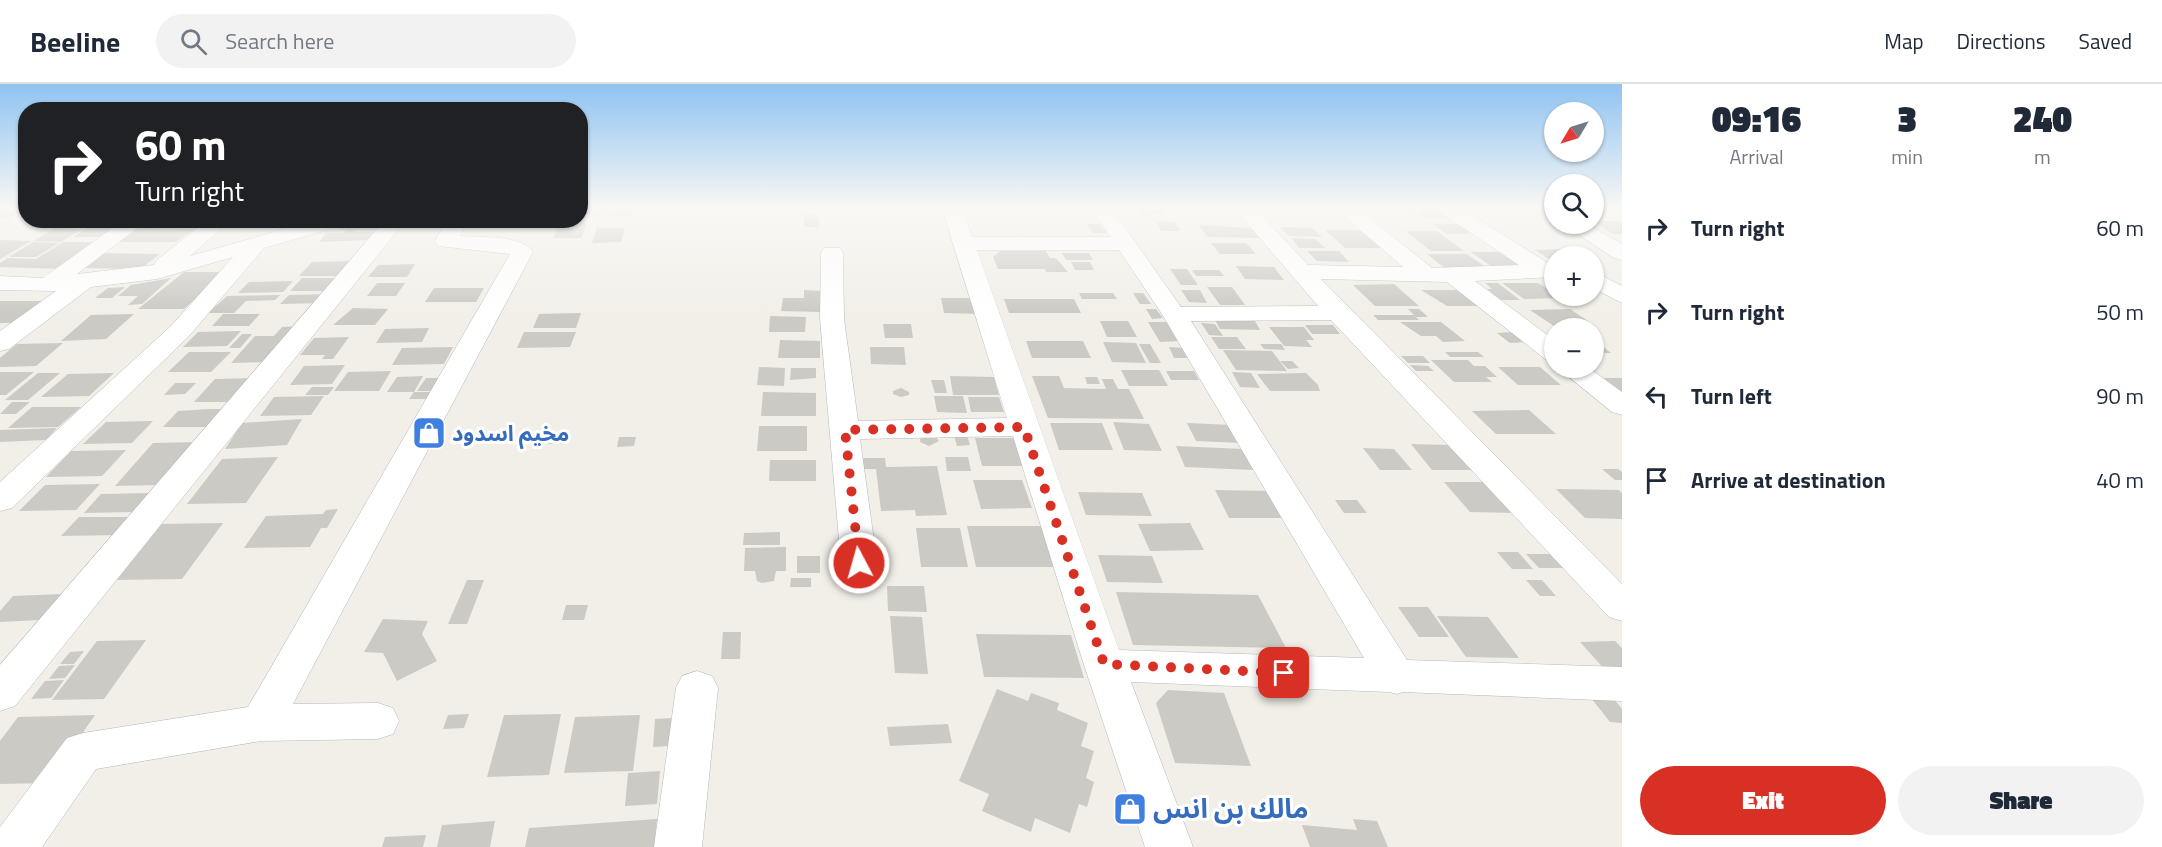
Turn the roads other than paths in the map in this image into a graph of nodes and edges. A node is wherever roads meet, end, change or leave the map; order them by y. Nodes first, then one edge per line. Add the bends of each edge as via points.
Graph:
1 (962, 243) edge
2 (105, 244) edge
3 (191, 244) edge
4 (261, 244) edge
5 (376, 244) edge
6 (475, 244) edge
7 (1061, 244) edge
8 (1126, 244) joint
9 (1275, 244) edge
10 (1388, 244) edge
11 (1505, 244) edge
12 (1606, 244) edge
13 (256, 245) junction
14 (832, 253) dead end
15 (1622, 253) edge
16 (1544, 268) edge
17 (1544, 271) edge
18 (157, 272) junction
19 (1300, 272) junction
20 (1424, 273) junction
21 (1453, 275) junction
22 (82, 283) junction
23 (0, 284) edge
24 (47, 285) junction
25 (1604, 285) edge
26 (1622, 296) edge
27 (1338, 313) junction
28 (1174, 314) junction
29 (0, 343) edge
30 (1544, 345) edge
31 (1585, 378) edge
32 (1622, 406) edge
33 (1024, 427) junction
34 (845, 430) junction
35 (0, 500) edge
36 (859, 563) dead end
37 (1622, 608) edge
38 (1104, 664) junction
39 (1397, 678) junction
40 (1622, 684) edge
41 (697, 688) dead end
42 (0, 694) edge
43 (378, 721) dead end
44 (261, 723) junction
45 (14, 847) edge
46 (678, 847) edge
47 (1169, 847) edge

1 - 33 street
2 - 24 street
3 - 18 street
4 - 13 street
5 - 42 street
6 - 44 street via 512,247 522,252
7 - 8 street
8 - 28 street
9 - 19 street
10 - 20 street
11 - 16 street
12 - 15 street
13 - 18 street
13 - 35 street via 180,331
14 - 34 street via 832,320
17 - 21 street
18 - 22 street
19 - 20 street
19 - 27 street
20 - 21 street
21 - 30 street
22 - 24 street
22 - 29 street
23 - 24 street
25 - 26 street
27 - 28 street
27 - 37 street
28 - 39 street
31 - 32 street
33 - 34 street
33 - 38 street
34 - 36 street
38 - 39 street
38 - 47 street
39 - 40 street
41 - 46 street
43 - 44 street
44 - 45 street via 82,752

